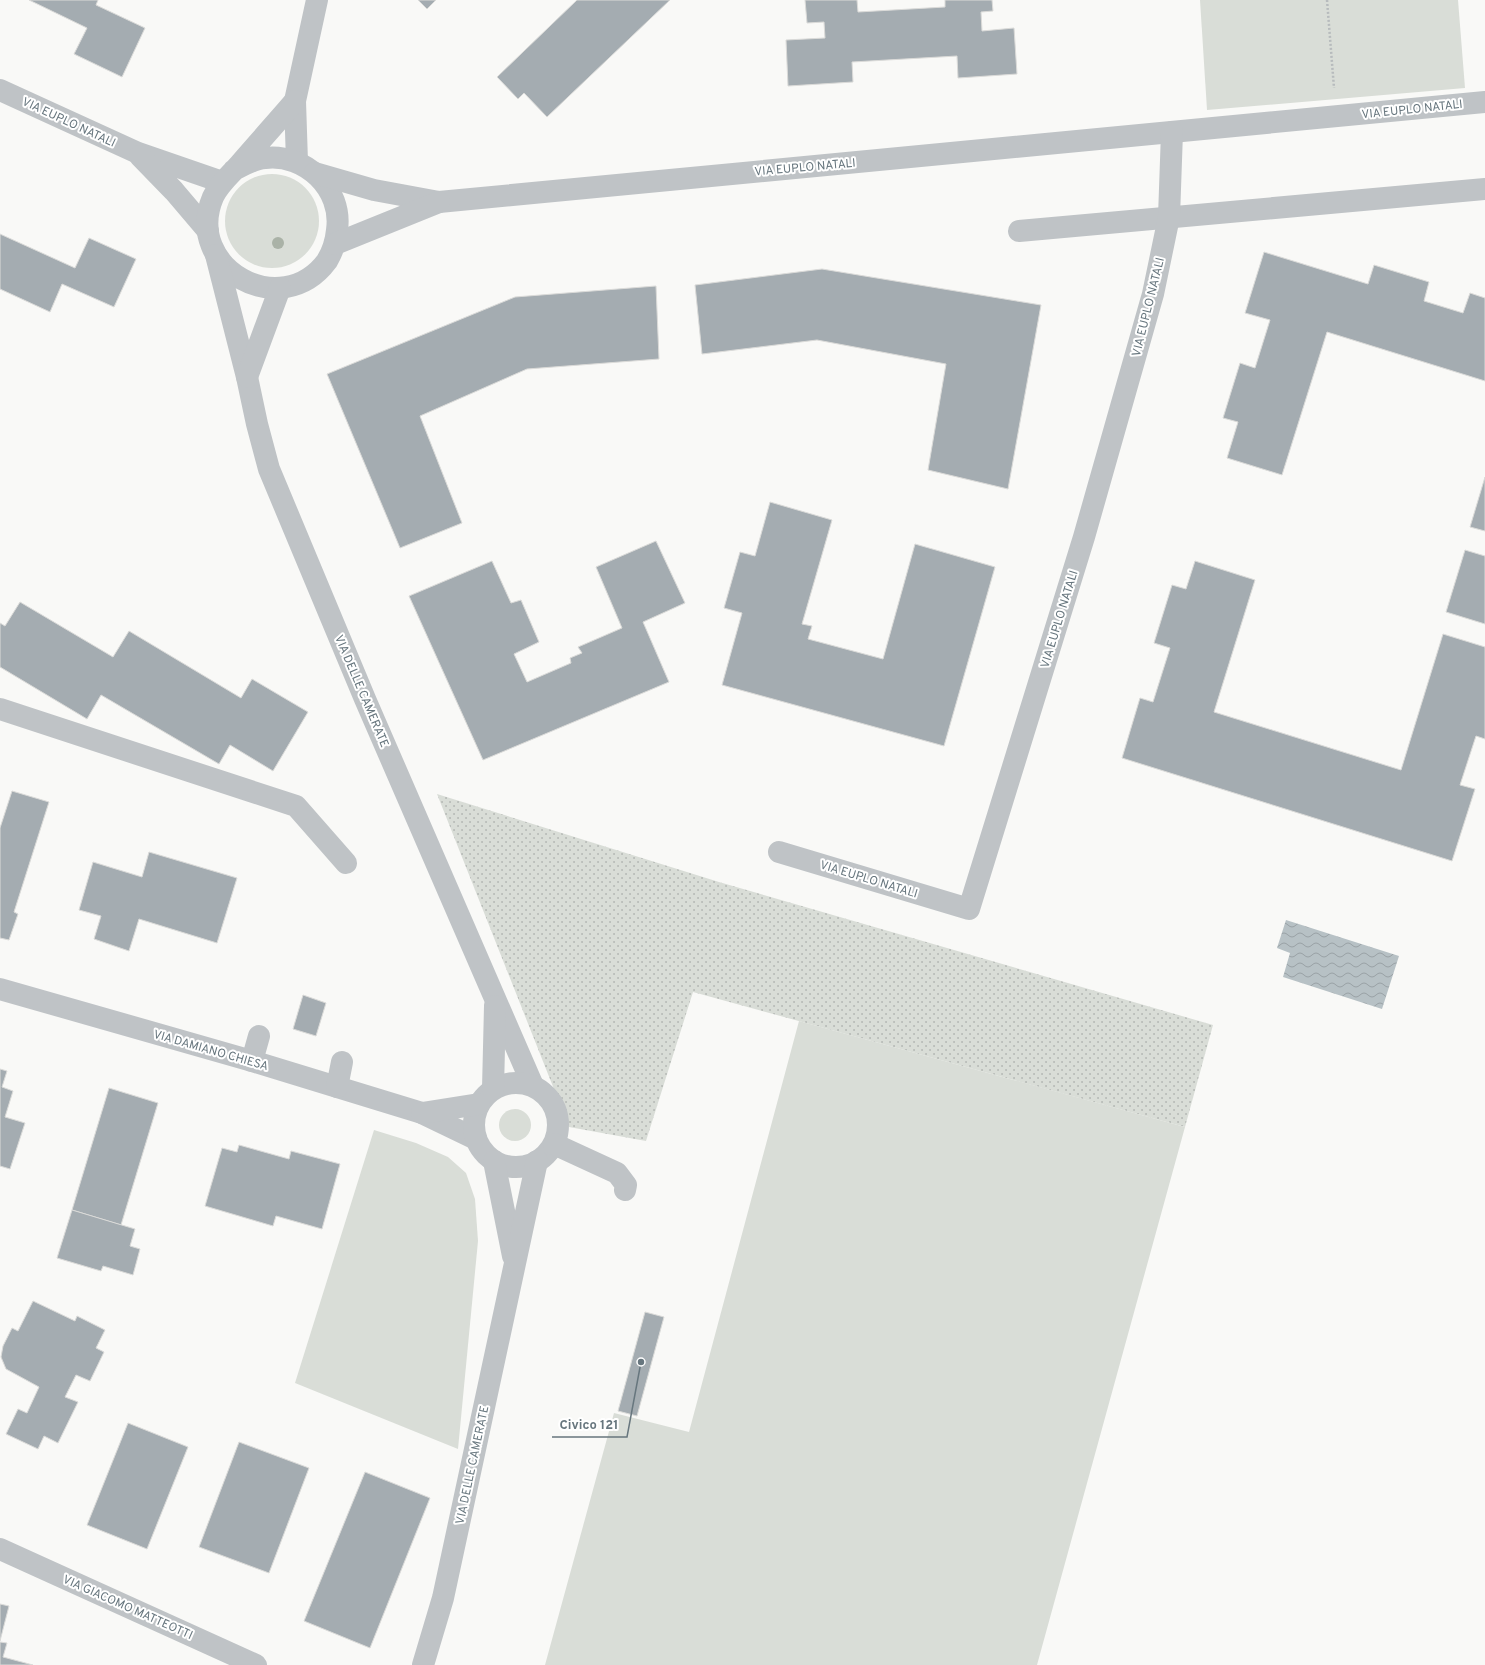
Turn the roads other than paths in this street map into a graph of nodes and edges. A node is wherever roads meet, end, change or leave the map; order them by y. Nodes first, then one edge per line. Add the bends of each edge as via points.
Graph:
1 (317, 0) edge
2 (0, 90) edge
3 (295, 101) junction
4 (1485, 102) edge
5 (1172, 132) junction
6 (138, 154) junction
7 (306, 167) junction
8 (228, 176) junction
9 (1485, 188) edge
10 (439, 202) junction
11 (1169, 217) junction
12 (208, 231) junction
13 (1019, 232) dead end
14 (335, 244) junction
15 (216, 255) junction
16 (280, 288) junction
17 (247, 377) junction
18 (0, 709) edge
19 (779, 852) dead end
20 (346, 863) dead end
21 (0, 989) edge
22 (495, 998) junction
23 (259, 1036) dead end
24 (252, 1061) junction
25 (342, 1062) dead end
26 (533, 1086) junction
27 (337, 1088) junction
28 (493, 1089) junction
29 (479, 1104) junction
30 (422, 1113) junction
31 (476, 1139) junction
32 (554, 1144) junction
33 (494, 1161) junction
34 (537, 1161) junction
35 (625, 1190) dead end
36 (515, 1264) junction
37 (0, 1549) edge
38 (256, 1665) edge
39 (423, 1665) edge

1 - 3 street, VIA DELLE CAMERATE
2 - 6 street, VIA EUPLO NATALI
3 - 7 street, VIA DELLE CAMERATE
3 - 8 street, VIA DELLE CAMERATE
4 - 5 street, VIA EUPLO NATALI
5 - 10 street, VIA EUPLO NATALI
5 - 11 street, VIA EUPLO NATALI
6 - 8 street, VIA EUPLO NATALI
6 - 12 street, VIA EUPLO NATALI via 174,190
7 - 8 street via 281,158 264,158 248,162
7 - 10 street, VIA EUPLO NATALI via 374,190
7 - 14 street, VIA DELLE CAMERATE via 332,193 339,219
8 - 12 street, VIA DELLE CAMERATE via 213,197 208,214
9 - 11 street
10 - 14 street, VIA EUPLO NATALI
11 - 13 street
11 - 19 street, VIA EUPLO NATALI via 1153,294 1084,537 969,909
12 - 15 street, VIA DELLE CAMERATE
14 - 16 street, VIA DELLE CAMERATE via 327,261 314,274 298,284
15 - 16 street, VIA DELLE CAMERATE via 225,267 250,284
15 - 17 street, VIA DELLE CAMERATE
16 - 17 street
17 - 22 street, VIA DELLE CAMERATE via 269,469 364,699
18 - 20 street via 296,806
21 - 24 street, VIA DAMIANO CHIESA
22 - 26 street, VIA DELLE CAMERATE
22 - 28 street, VIA DELLE CAMERATE
23 - 24 street
24 - 27 street, VIA DAMIANO CHIESA
25 - 27 street
26 - 28 street, VIA DELLE CAMERATE via 513,1082
26 - 32 street, VIA DELLE CAMERATE via 547,1096 556,1110 558,1127
27 - 30 street, VIA DAMIANO CHIESA
28 - 29 street, VIA DELLE CAMERATE
29 - 30 street, VIA DAMIANO CHIESA
29 - 31 street, VIA DELLE CAMERATE via 473,1125
30 - 31 street, VIA DAMIANO CHIESA
31 - 33 street
32 - 34 street via 547,1154
32 - 35 street via 617,1173 626,1184
33 - 34 street via 508,1166 523,1166
33 - 36 street, VIA DELLE CAMERATE
34 - 36 street, VIA DELLE CAMERATE
36 - 39 street, VIA DELLE CAMERATE via 443,1598
37 - 38 street, VIA GIACOMO MATTEOTTI

